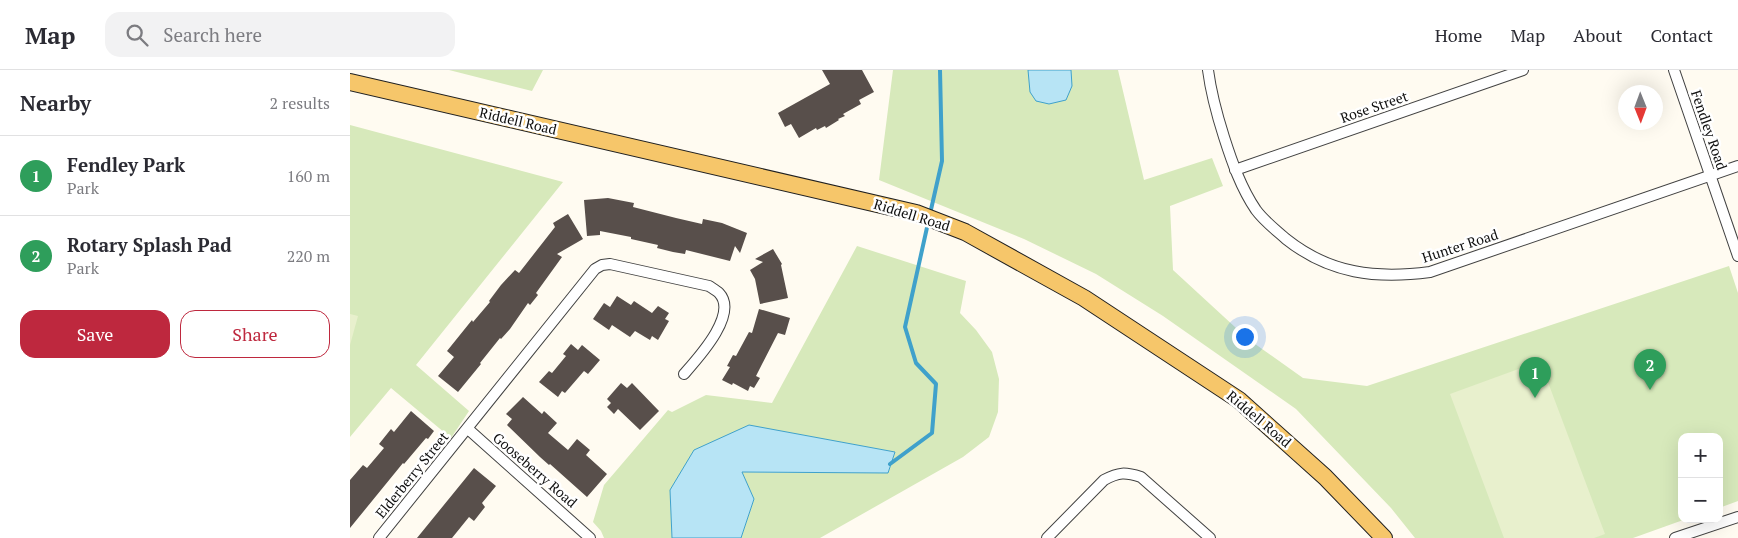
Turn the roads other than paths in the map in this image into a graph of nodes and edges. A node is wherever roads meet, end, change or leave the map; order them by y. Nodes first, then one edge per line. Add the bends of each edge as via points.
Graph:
1 (1208, 70) edge
2 (1523, 70) edge
3 (1674, 70) edge
4 (350, 82) edge
5 (1738, 166) edge
6 (1236, 170) junction
7 (1710, 176) junction
8 (1738, 256) edge
9 (684, 374) dead end
10 (468, 429) junction
11 (1738, 517) edge
12 (587, 535) edge
13 (379, 538) edge
14 (1047, 538) edge
15 (1210, 538) edge
16 (1384, 538) edge
17 (1675, 538) edge

1 - 6 street, Hunter Road via 1219,121
2 - 6 street, Rose Street
3 - 7 street, Fendley Road
4 - 16 main road, Riddell Road via 916,213 965,232 1084,298 1239,400 1325,477
5 - 7 street, Hunter Road
6 - 7 street, Hunter Road via 1257,211 1298,248 1332,266 1383,276 1430,272
7 - 8 street, Fendley Road
9 - 10 street, Elderberry Street via 704,351 725,315 720,294 709,286 610,264 602,266 595,269
10 - 12 street, Gooseberry Road
10 - 13 street, Elderberry Street
11 - 17 street
14 - 15 street via 1104,480 1116,474 1129,473 1141,478

